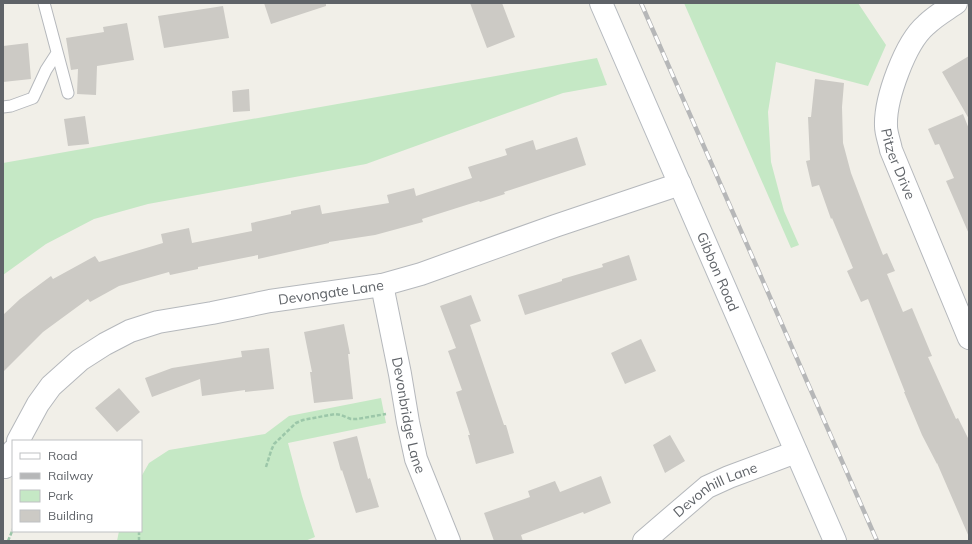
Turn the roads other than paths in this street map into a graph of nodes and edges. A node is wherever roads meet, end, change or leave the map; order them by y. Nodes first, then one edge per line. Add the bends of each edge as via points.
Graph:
1 (44, 3) edge
2 (601, 3) edge
3 (956, 3) edge
4 (57, 53) junction
5 (68, 93) dead end
6 (3, 107) edge
7 (680, 184) junction
8 (382, 285) junction
9 (969, 338) edge
10 (19, 440) edge
11 (796, 452) junction
12 (449, 541) edge
13 (644, 541) edge
14 (835, 541) edge

1 - 4 lane
2 - 7 street, Gibbon Road
3 - 9 street, Pitzer Drive via 925,25 912,42 895,77 888,104 886,127 891,150
4 - 5 lane
4 - 6 lane via 33,98
7 - 8 street, Devongate Lane via 421,274
7 - 11 street, Gibbon Road
8 - 10 street, Devongate Lane via 270,301 158,322 130,331 80,360 51,386
8 - 12 street, Devonbridge Lane via 416,459
11 - 13 street, Devonhill Lane via 707,487
11 - 14 street, Gibbon Road

